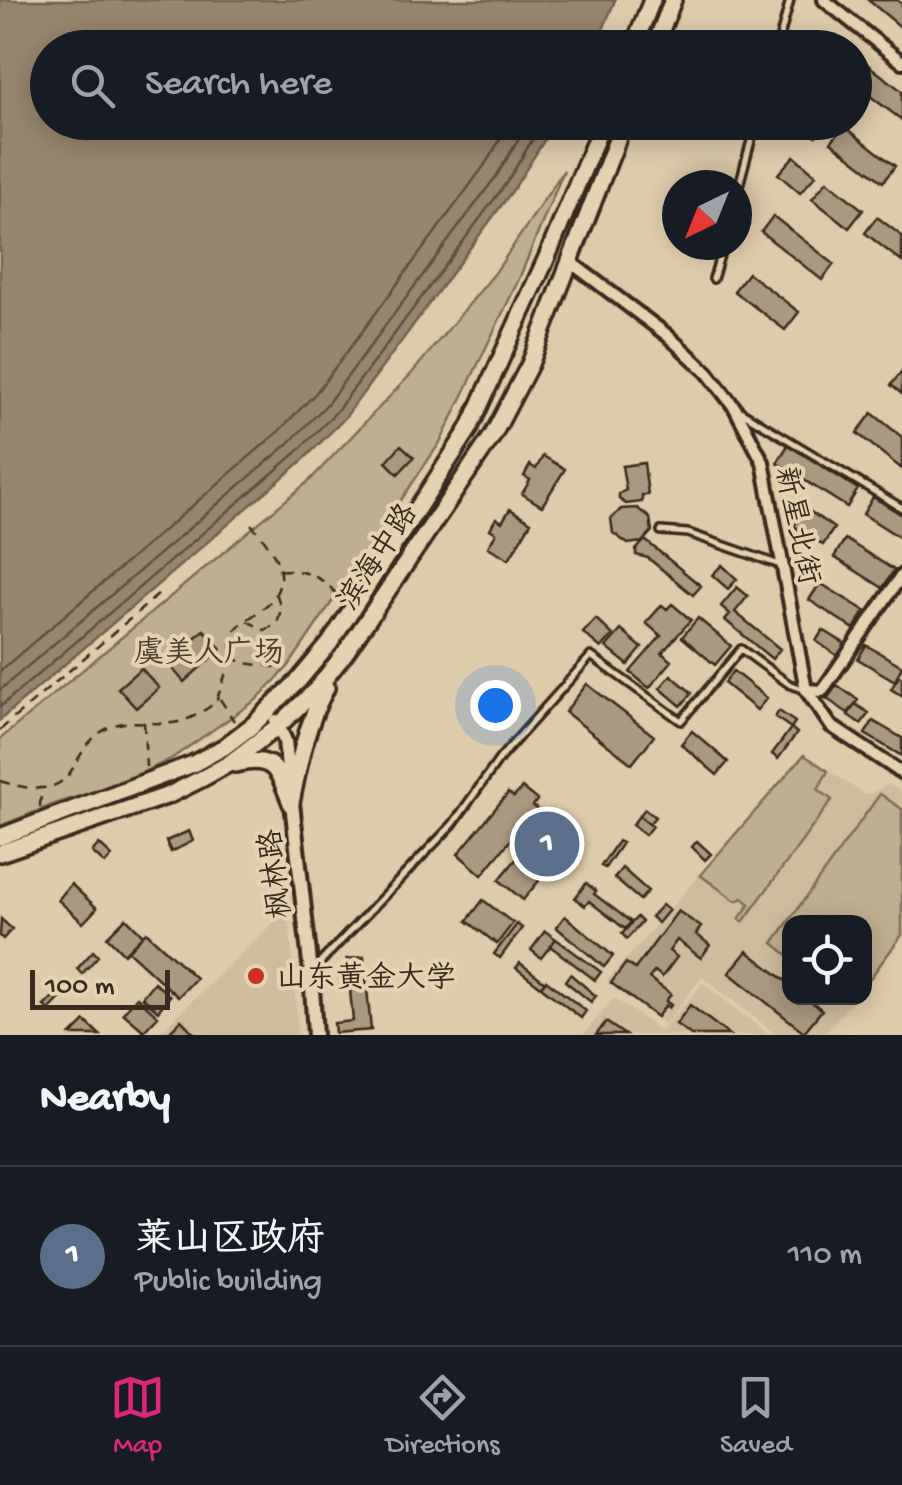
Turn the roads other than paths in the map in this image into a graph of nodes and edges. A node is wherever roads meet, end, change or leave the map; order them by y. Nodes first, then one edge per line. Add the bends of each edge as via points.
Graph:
1 (652, 0) edge
2 (673, 0) edge
3 (790, 0) edge
4 (824, 0) edge
5 (640, 30) edge
6 (661, 30) edge
7 (782, 30) edge
8 (862, 30) edge
9 (872, 38) edge
10 (902, 62) edge
11 (595, 140) edge
12 (617, 140) edge
13 (751, 140) edge
14 (743, 170) edge
15 (719, 260) edge
16 (568, 262) junction
17 (713, 279) dead end
18 (735, 408) junction
19 (902, 508) edge
20 (661, 531) dead end
21 (783, 566) junction
22 (902, 575) edge
23 (345, 653) junction
24 (806, 690) junction
25 (270, 710) junction
26 (278, 726) junction
27 (902, 773) edge
28 (203, 778) junction
29 (291, 803) junction
30 (0, 837) edge
31 (0, 853) edge
32 (311, 972) junction
33 (314, 1035) edge

1 - 5 main road
2 - 6 main road
3 - 7 lane
4 - 8 street
9 - 10 street
11 - 25 main road, 滨海中路 via 469,428 330,643
12 - 16 main road, 滨海中路
13 - 14 lane
15 - 17 lane
16 - 18 street, 新星北街 via 667,335
16 - 23 main road, 滨海中路 via 530,364 492,435
18 - 19 lane
18 - 21 street, 新星北街 via 763,462
20 - 21 lane via 688,533
21 - 24 street, 新星北街
22 - 24 street via 822,691
23 - 26 main road, 滨海中路
23 - 29 main road via 312,715
24 - 27 street, 新星北街 via 831,726
24 - 32 lane via 742,649 681,721 591,656 500,758 453,824
25 - 26 street, 枫林路
25 - 30 main road, 滨海中路 via 224,747 166,777
26 - 28 main road, 滨海中路
26 - 29 street, 枫林路
28 - 29 main road via 262,761 281,777
28 - 31 main road, 滨海中路
29 - 32 street, 枫林路
32 - 33 street, 枫林路

